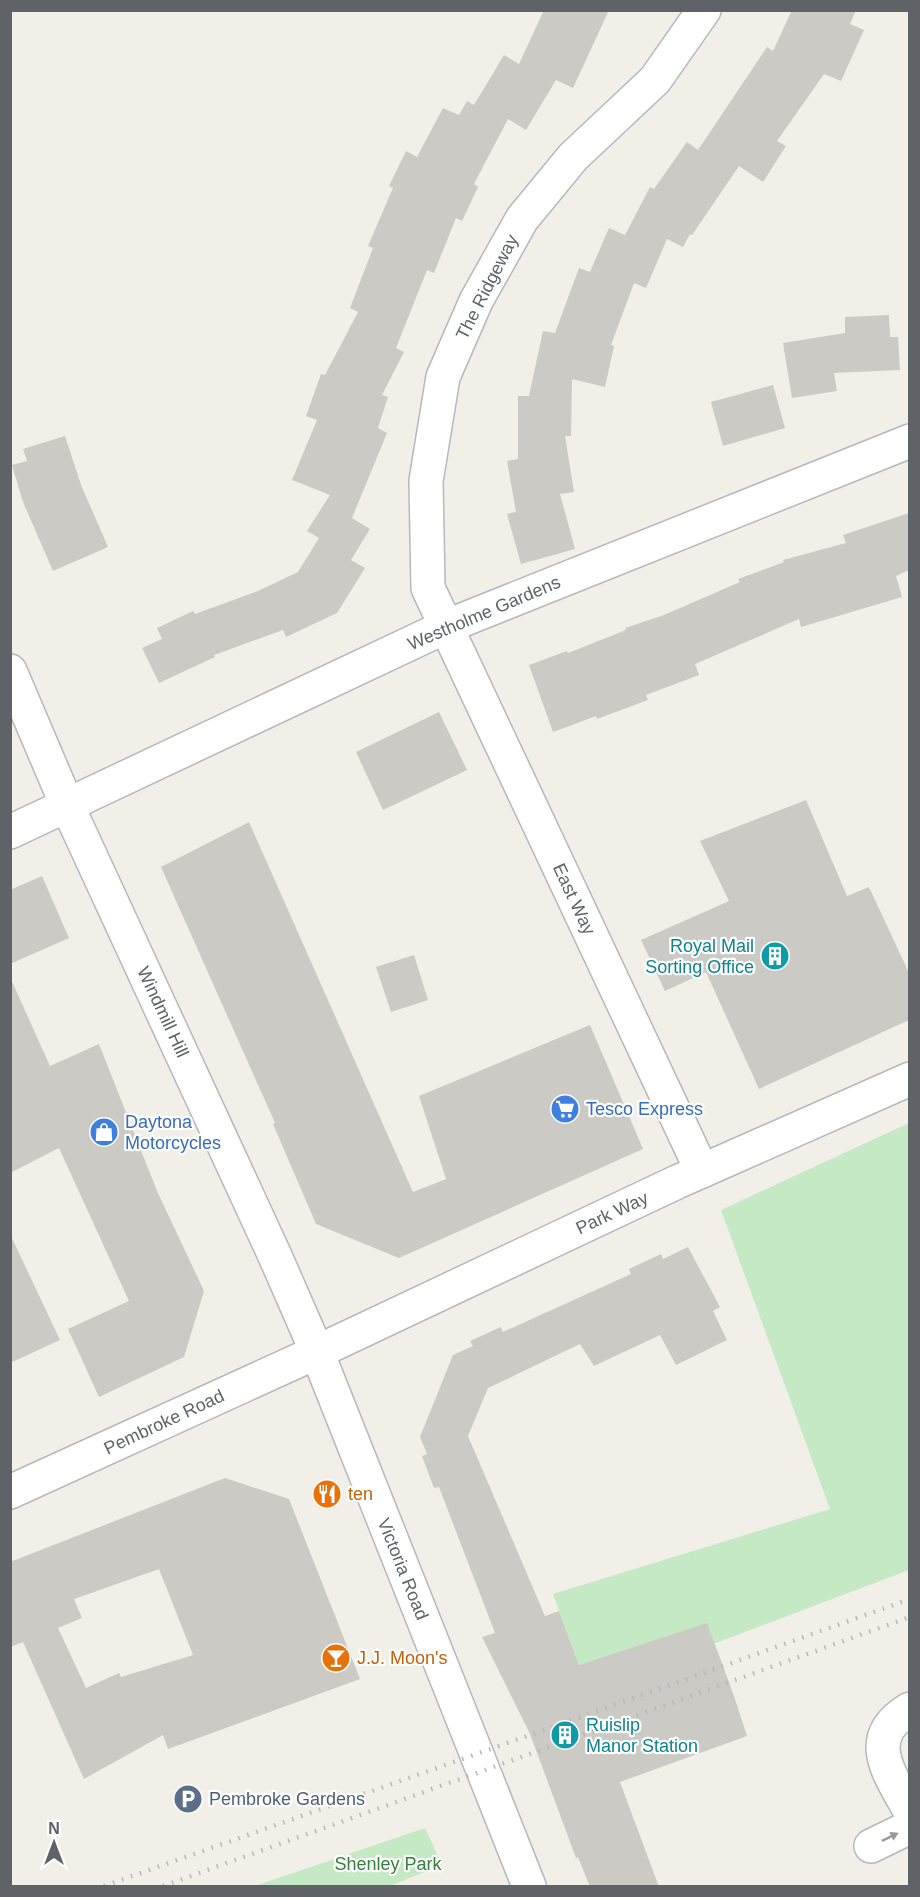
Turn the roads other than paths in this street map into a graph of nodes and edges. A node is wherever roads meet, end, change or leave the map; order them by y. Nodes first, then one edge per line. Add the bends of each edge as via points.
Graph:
1 (704, 10) edge
2 (909, 441) edge
3 (445, 627) junction
4 (10, 671) edge
5 (67, 805) junction
6 (10, 832) edge
7 (909, 1079) edge
8 (702, 1171) junction
9 (317, 1352) junction
10 (10, 1492) edge
11 (909, 1709) edge
12 (909, 1811) edge
13 (909, 1827) edge
14 (871, 1846) dead end
15 (529, 1887) edge

1 - 3 street, The Ridgeway via 655,80 573,157 522,219 476,301 443,377 426,481 428,588
2 - 3 street, Westholme Gardens
3 - 5 street, Westholme Gardens
3 - 8 street, East Way
4 - 5 street, Windmill Hill
5 - 6 street, Westholme Gardens
5 - 9 street, Windmill Hill
7 - 8 street, Park Way
8 - 9 street, Park Way
9 - 10 street, Pembroke Road
9 - 15 street, Victoria Road
11 - 12 street via 885,1733 882,1746 887,1769
14 -> 13 street

